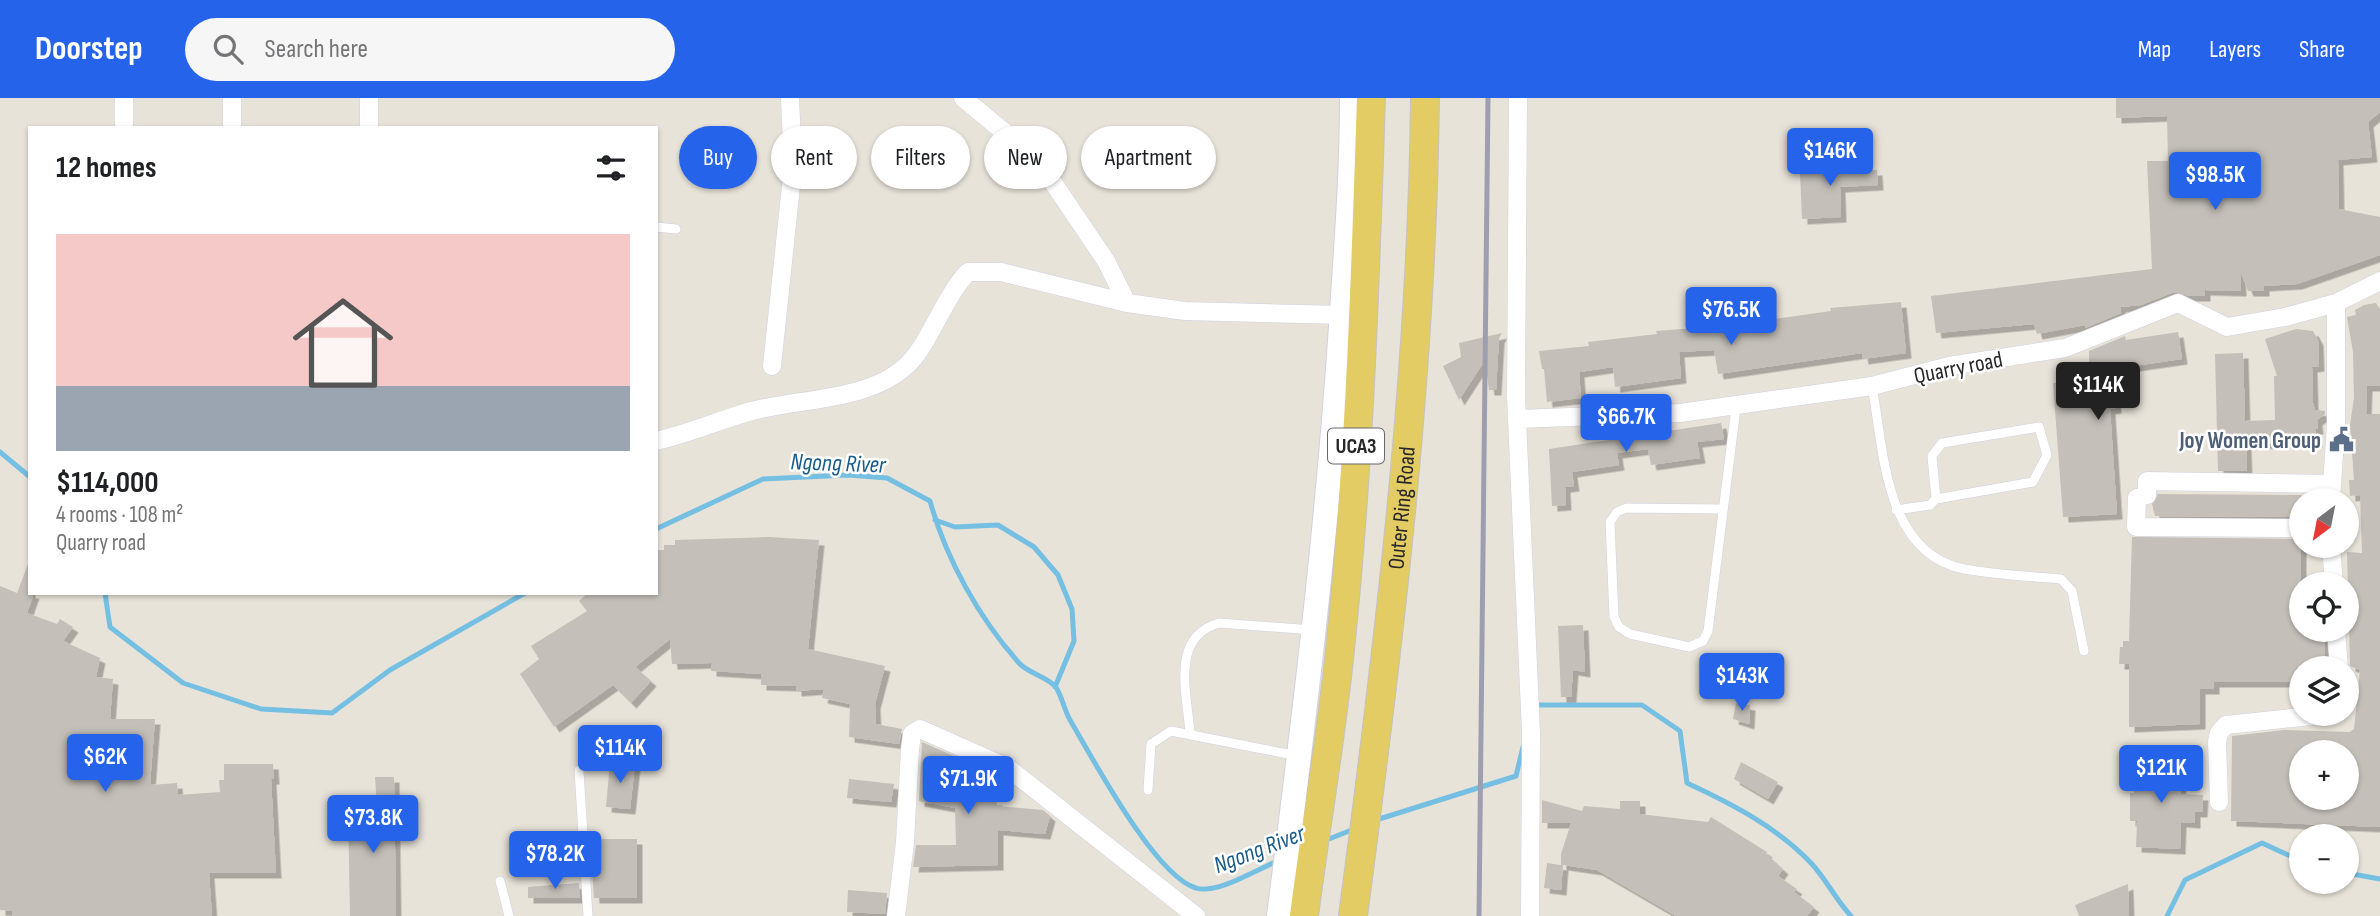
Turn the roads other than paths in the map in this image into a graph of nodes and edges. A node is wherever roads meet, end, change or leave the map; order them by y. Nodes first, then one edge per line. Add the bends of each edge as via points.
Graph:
1 (124, 98) edge
2 (232, 98) edge
3 (369, 98) edge
4 (790, 98) edge
5 (963, 98) edge
6 (1371, 98) edge
7 (1425, 98) edge
8 (1518, 98) edge
9 (1352, 109) edge
10 (124, 126) edge
11 (232, 126) edge
12 (369, 126) edge
13 (1369, 163) junction
14 (658, 227) edge
15 (676, 229) dead end
16 (2380, 282) edge
17 (1127, 303) junction
18 (2336, 303) junction
19 (1342, 314) junction
20 (772, 366) dead end
21 (1872, 386) junction
22 (1737, 408) junction
23 (1518, 419) junction
24 (658, 441) edge
25 (2331, 488) edge
26 (2289, 489) edge
27 (1936, 499) junction
28 (1722, 509) junction
29 (1896, 510) junction
30 (2289, 528) edge
31 (1346, 580) junction
32 (1316, 621) junction
33 (2084, 651) dead end
34 (2289, 718) edge
35 (1190, 733) junction
36 (1300, 756) junction
37 (579, 770) dead end
38 (1148, 790) dead end
39 (1307, 796) junction
40 (2219, 802) dead end
41 (500, 881) dead end
42 (509, 916) edge
43 (588, 916) edge
44 (896, 916) edge
45 (1196, 916) edge
46 (1279, 916) edge
47 (1304, 916) edge
48 (1353, 916) edge
49 (1530, 916) edge

1 - 10 street
2 - 11 street
3 - 12 street
4 - 20 street via 793,167
5 - 17 street via 1050,178 1107,261
6 - 13 main road, UCA3
7 - 48 main road, Outer Ring Road / UCA3 via 1424,222 1410,409 1389,640
8 - 23 street
9 - 13 main road
9 - 19 main road, UCA3
13 - 31 main road, UCA3 via 1359,409
14 - 15 lane
16 - 18 street, Quarry road
17 - 19 street via 1185,311
17 - 24 street via 1001,272 968,272 907,366 882,380 823,399 750,412
18 - 21 street, Quarry road via 2227,327 2178,303 2065,348 1949,366
18 - 25 street
19 - 32 main road, UCA3
21 - 22 street, Quarry road
21 - 29 lane
22 - 23 street, Quarry road
22 - 28 lane
23 - 49 street via 1531,733
26 - 30 street via 2147,481 2147,495 2137,498 2136,527
27 - 27 lane via 1932,456 1942,443 2039,427 2047,455 2033,482
27 - 29 lane via 1930,505
28 - 28 lane via 1709,631 1703,641 1689,647 1630,634 1619,627 1614,617 1610,522 1617,512 1626,508
29 - 33 lane via 1911,536 1947,564 2061,579 2068,584
31 - 32 main road
31 - 39 main road, UCA3
32 - 35 lane via 1219,623 1195,635 1184,655
32 - 36 main road, UCA3
34 - 40 street via 2226,725 2219,733
35 - 36 lane
35 - 38 lane via 1171,731 1151,744
36 - 39 main road, UCA3
37 - 43 lane
39 - 46 main road, UCA3
39 - 47 main road, UCA3
41 - 42 lane
44 - 45 street via 909,749 912,734 920,729 1008,768

